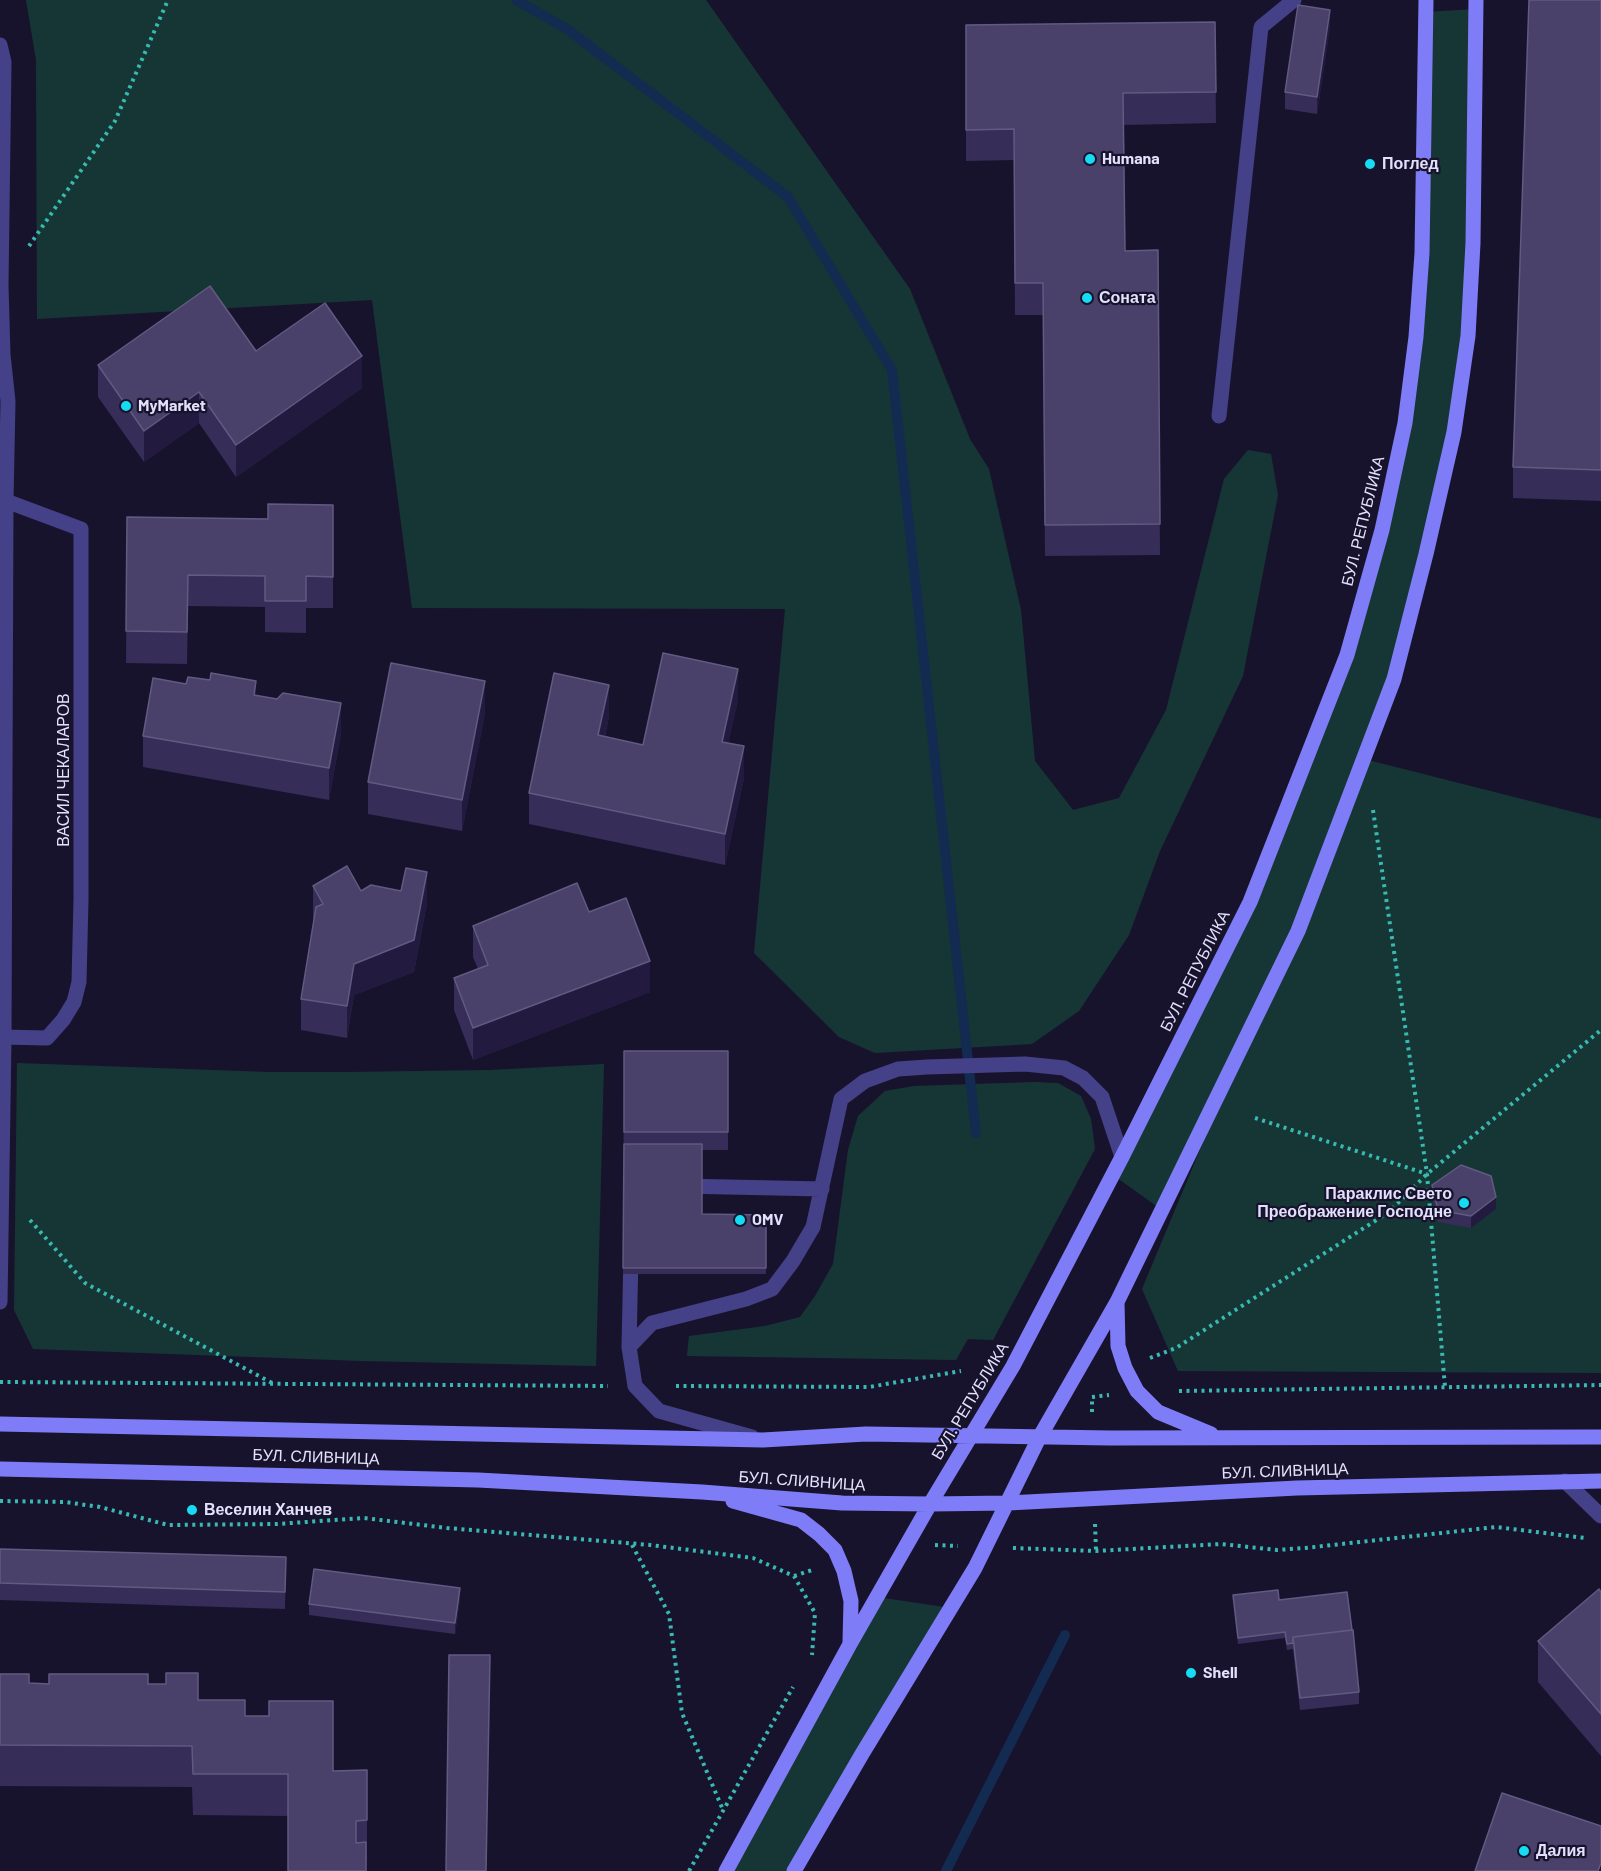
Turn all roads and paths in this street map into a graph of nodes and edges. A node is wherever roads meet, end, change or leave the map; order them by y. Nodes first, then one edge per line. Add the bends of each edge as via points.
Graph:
1 (168, 0) edge
2 (1294, 0) edge
3 (1426, 0) edge
4 (1476, 0) edge
5 (0, 45) edge
6 (28, 247) dead end
7 (1219, 416) dead end
8 (3, 501) edge
9 (1372, 805) dead end
10 (1601, 1030) edge
11 (2, 1037) edge
12 (1254, 1118) dead end
13 (1122, 1157) junction
14 (1426, 1174) junction
15 (668, 1186) edge
16 (822, 1189) junction
17 (28, 1212) dead end
18 (631, 1243) edge
19 (0, 1302) edge
20 (1117, 1302) junction
21 (629, 1347) junction
22 (1125, 1368) junction
23 (961, 1371) dead end
24 (0, 1382) edge
25 (274, 1384) junction
26 (1601, 1385) edge
27 (635, 1386) junction
28 (1445, 1387) junction
29 (1137, 1391) junction
30 (1092, 1397) dead end
31 (0, 1424) edge
32 (970, 1436) junction
33 (1601, 1437) edge
34 (1039, 1438) junction
35 (1221, 1438) junction
36 (764, 1440) junction
37 (0, 1469) edge
38 (1565, 1480) junction
39 (1601, 1480) edge
40 (702, 1492) junction
41 (0, 1501) edge
42 (1008, 1503) junction
43 (930, 1504) junction
44 (1601, 1516) edge
45 (1589, 1539) dead end
46 (632, 1544) junction
47 (907, 1544) junction
48 (986, 1547) junction
49 (822, 1566) dead end
50 (794, 1576) junction
51 (850, 1644) junction
52 (807, 1663) dead end
53 (796, 1682) dead end
54 (723, 1811) junction
55 (689, 1871) edge
56 (726, 1871) edge
57 (794, 1871) edge

1 - 6 path via 115,121
2 - 7 street via 1261,27
3 - 13 street, БУЛ. РЕПУБЛИКА via 1422,253 1416,337 1405,423 1382,530 1347,655 1250,903
4 - 20 street via 1468,336 1454,432 1394,679 1298,931
5 - 8 street via 1,286 8,401
8 - 11 street
8 - 11 street, ВАСИЛ ЧЕКАЛАРОВ via 81,529 82,615 79,982 74,1002 47,1038
9 - 14 path
10 - 14 path
11 - 19 street
12 - 14 path
13 - 16 street via 1102,1097 1083,1078 1064,1068 1025,1064 898,1069 865,1080 842,1100
13 - 32 street, БУЛ. РЕПУБЛИКА via 1013,1366
14 - 22 path via 1389,1212 1176,1348
14 - 28 path
15 - 16 street
16 - 21 street via 813,1227 772,1289 652,1323
17 - 25 path via 30,1222 85,1283
18 - 21 street
20 - 22 street via 1118,1346
20 - 34 street
21 - 27 street
22 - 29 street
23 - 27 path via 869,1387
24 - 25 path
25 - 27 path
26 - 28 path
27 - 36 street via 659,1411
28 - 29 path
29 - 30 path
29 - 35 street via 1158,1412
31 - 36 street, БУЛ. СЛИВНИЦА
32 - 34 street, БУЛ. СЛИВНИЦА
32 - 36 street, БУЛ. СЛИВНИЦА via 866,1434
32 - 43 street, БУЛ. РЕПУБЛИКА
33 - 35 street, БУЛ. СЛИВНИЦА
34 - 35 street, БУЛ. СЛИВНИЦА
34 - 42 street
37 - 40 street, БУЛ. СЛИВНИЦА via 466,1479
38 - 39 street, БУЛ. СЛИВНИЦА
38 - 42 street, БУЛ. СЛИВНИЦА via 1297,1488
38 - 44 street
40 - 43 street, БУЛ. СЛИВНИЦА via 842,1503
40 - 51 street via 801,1520 835,1550 851,1601
41 - 46 path via 65,1502 168,1525 364,1518
42 - 43 street, БУЛ. СЛИВНИЦА
42 - 48 street
43 - 47 street, БУЛ. РЕПУБЛИКА
45 - 48 path via 1496,1527 1277,1550 1221,1544 1096,1551
46 - 50 path via 753,1558
46 - 54 path via 669,1614 682,1713
47 - 48 path
47 - 51 street, БУЛ. РЕПУБЛИКА
48 - 57 street
49 - 50 path
50 - 52 path via 815,1613 813,1653
51 - 56 street, БУЛ. РЕПУБЛИКА
53 - 54 path
54 - 55 path

